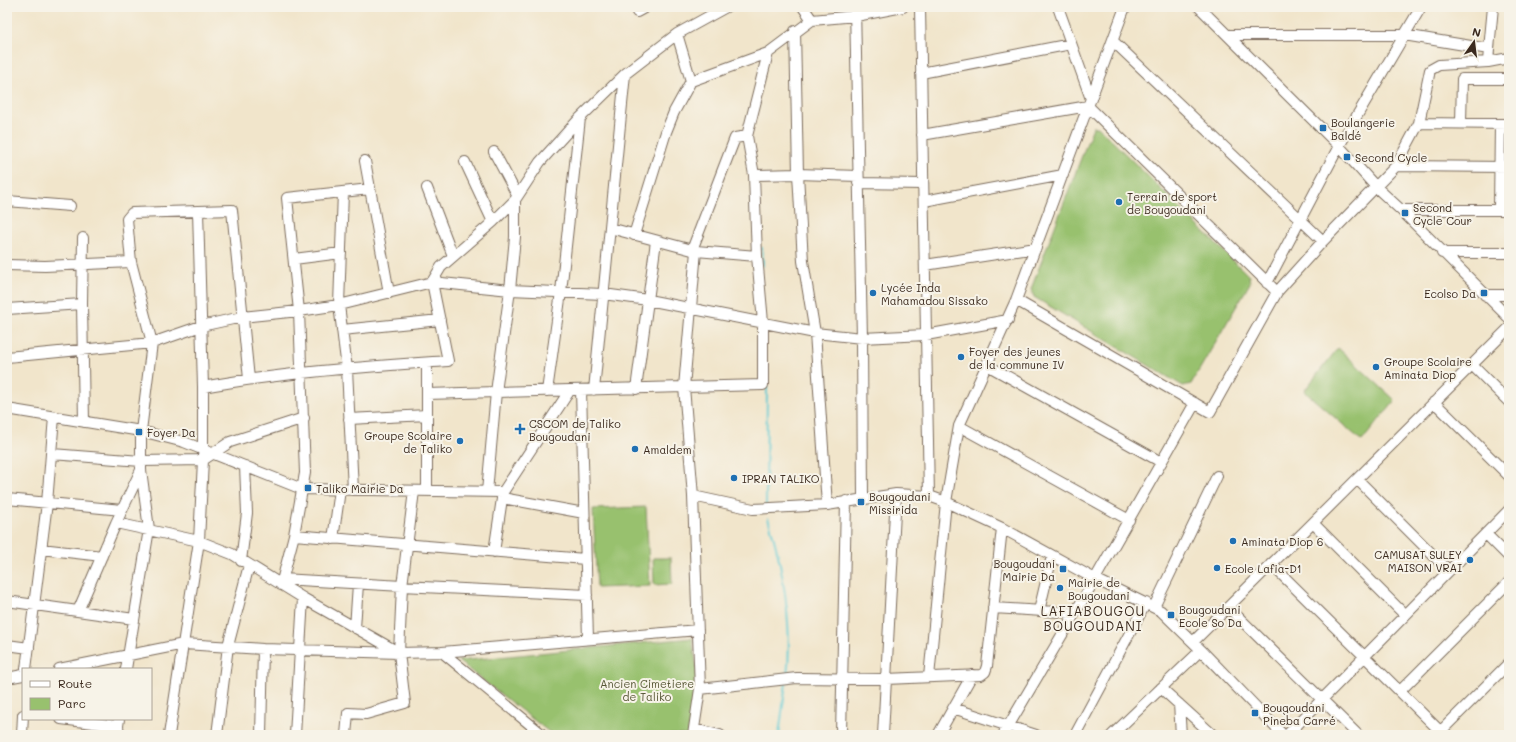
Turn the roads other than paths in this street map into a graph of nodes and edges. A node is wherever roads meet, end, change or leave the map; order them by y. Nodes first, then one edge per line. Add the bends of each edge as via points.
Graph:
1 (726, 7) edge
2 (803, 7) edge
3 (903, 7) edge
4 (920, 7) edge
5 (1058, 7) edge
6 (1125, 7) edge
7 (1199, 7) edge
8 (1421, 7) edge
9 (1493, 7) edge
10 (855, 12) edge
11 (812, 20) junction
12 (796, 31) junction
13 (677, 34) junction
14 (1228, 35) junction
15 (1404, 35) junction
16 (1113, 40) junction
17 (1071, 44) junction
18 (1490, 49) junction
19 (768, 52) junction
20 (1509, 58) edge
21 (1488, 62) junction
22 (921, 73) junction
23 (625, 74) junction
24 (1509, 79) edge
25 (691, 81) junction
26 (1089, 102) junction
27 (580, 118) junction
28 (1419, 123) junction
29 (1461, 123) junction
30 (1504, 124) edge
31 (922, 135) junction
32 (747, 136) junction
33 (1339, 146) junction
34 (494, 152) dead end
35 (365, 161) dead end
36 (464, 162) dead end
37 (1396, 166) junction
38 (1504, 167) edge
39 (798, 174) junction
40 (754, 175) junction
41 (1063, 175) junction
42 (858, 179) junction
43 (923, 184) junction
44 (1376, 187) junction
45 (427, 188) dead end
46 (370, 189) junction
47 (343, 192) junction
48 (516, 197) junction
49 (7, 201) edge
50 (924, 201) junction
51 (70, 206) dead end
52 (1401, 210) junction
53 (1504, 210) edge
54 (198, 211) junction
55 (1300, 219) junction
56 (493, 222) junction
57 (610, 228) junction
58 (634, 235) junction
59 (83, 238) dead end
60 (656, 241) junction
61 (1323, 241) junction
62 (1036, 248) junction
63 (694, 251) junction
64 (1442, 252) junction
65 (341, 253) junction
66 (1509, 253) edge
67 (454, 256) junction
68 (757, 256) junction
69 (294, 259) junction
70 (130, 262) junction
71 (82, 264) junction
72 (7, 265) edge
73 (925, 265) junction
74 (432, 282) junction
75 (1267, 282) junction
76 (510, 290) junction
77 (561, 292) junction
78 (1277, 292) junction
79 (389, 293) junction
80 (603, 294) junction
81 (1485, 295) junction
82 (1509, 295) edge
83 (648, 300) junction
84 (1016, 300) junction
85 (82, 304) junction
86 (339, 305) junction
87 (690, 308) junction
88 (7, 309) edge
89 (299, 311) junction
90 (242, 317) junction
91 (1509, 318) edge
92 (440, 320) junction
93 (1008, 320) junction
94 (763, 322) junction
95 (201, 326) junction
96 (1509, 328) edge
97 (342, 330) junction
98 (815, 333) junction
99 (926, 335) junction
100 (862, 338) junction
101 (152, 343) junction
102 (84, 350) junction
103 (7, 357) edge
104 (427, 363) junction
105 (987, 365) junction
106 (1472, 365) junction
107 (347, 368) junction
108 (302, 373) junction
109 (249, 379) junction
110 (203, 387) junction
111 (684, 388) junction
112 (636, 389) junction
113 (570, 390) junction
114 (581, 390) junction
115 (594, 390) junction
116 (547, 391) junction
117 (496, 392) junction
118 (427, 394) junction
119 (1434, 402) junction
120 (1509, 402) edge
121 (1195, 403) junction
122 (7, 409) edge
123 (427, 415) junction
124 (54, 417) junction
125 (304, 418) junction
126 (349, 419) junction
127 (84, 422) junction
128 (959, 426) junction
129 (141, 431) junction
130 (203, 449) junction
131 (213, 453) junction
132 (52, 454) junction
133 (202, 460) junction
134 (1161, 462) junction
135 (141, 466) junction
136 (245, 466) junction
137 (1217, 476) dead end
138 (1509, 476) edge
139 (1357, 479) junction
140 (302, 489) junction
141 (340, 490) junction
142 (353, 490) junction
143 (414, 491) junction
144 (427, 491) junction
145 (487, 492) junction
146 (896, 494) junction
147 (503, 495) junction
148 (693, 496) junction
149 (929, 496) junction
150 (7, 499) edge
151 (863, 499) junction
152 (846, 502) junction
153 (946, 502) junction
154 (47, 503) junction
155 (827, 505) junction
156 (122, 510) junction
157 (1509, 510) edge
158 (584, 513) junction
159 (1129, 520) junction
160 (116, 523) junction
161 (1313, 523) junction
162 (1002, 528) junction
163 (149, 529) junction
164 (1486, 534) junction
165 (294, 535) junction
166 (334, 539) junction
167 (199, 541) junction
168 (407, 545) junction
169 (41, 550) junction
170 (494, 552) junction
171 (102, 556) junction
172 (1052, 556) junction
173 (1509, 557) edge
174 (585, 559) junction
175 (245, 563) junction
176 (1271, 564) junction
177 (1449, 571) junction
178 (1095, 579) junction
179 (281, 582) junction
180 (1509, 582) edge
181 (358, 584) junction
182 (402, 586) junction
183 (586, 595) junction
184 (302, 598) junction
185 (7, 601) edge
186 (34, 605) junction
187 (1150, 605) junction
188 (1228, 607) junction
189 (993, 608) junction
190 (78, 611) junction
191 (1039, 611) junction
192 (1075, 613) junction
193 (1405, 615) junction
194 (134, 619) junction
195 (355, 628) junction
196 (698, 630) junction
197 (588, 638) junction
198 (1193, 642) junction
199 (184, 644) junction
200 (7, 645) edge
201 (228, 646) junction
202 (29, 648) junction
203 (263, 649) junction
204 (299, 650) junction
205 (1201, 650) junction
206 (442, 652) junction
207 (399, 653) junction
208 (128, 656) junction
209 (1364, 656) junction
210 (1509, 663) edge
211 (26, 668) edge
212 (71, 668) edge
213 (126, 668) edge
214 (22, 675) edge
215 (972, 675) junction
216 (929, 677) junction
217 (7, 678) edge
218 (842, 678) junction
219 (886, 679) junction
220 (1161, 688) junction
221 (700, 689) junction
222 (1400, 691) junction
223 (1322, 699) junction
224 (1179, 704) junction
225 (953, 708) junction
226 (23, 720) edge
227 (69, 720) edge
228 (1009, 726) junction
229 (119, 727) edge
230 (693, 732) edge
231 (1440, 734) edge
232 (22, 735) edge
233 (169, 735) edge
234 (217, 735) edge
235 (261, 735) edge
236 (295, 735) edge
237 (346, 735) edge
238 (543, 735) edge
239 (720, 735) edge
240 (841, 735) edge
241 (883, 735) edge
242 (938, 735) edge
243 (1003, 735) edge
244 (1036, 735) edge
245 (1075, 735) edge
246 (1112, 735) edge
247 (1181, 735) edge
248 (1213, 735) edge
249 (1283, 735) edge
250 (1287, 735) edge
251 (1358, 735) edge

1 - 13 street
2 - 11 street
3 - 10 street
4 - 22 street
5 - 17 street
6 - 16 street
7 - 14 street
8 - 15 street
9 - 18 street
10 - 11 street
10 - 42 street
11 - 12 street
12 - 19 street
12 - 39 street
13 - 23 street
13 - 25 street
14 - 15 street
14 - 33 street
15 - 18 street
15 - 33 street
16 - 26 street
16 - 55 street
17 - 22 street
17 - 26 street
18 - 21 street
19 - 25 street
19 - 32 street
20 - 21 street
21 - 28 street via 1439,65 1430,70
22 - 31 street
23 - 27 street
23 - 57 street
24 - 29 street via 1462,79
25 - 58 street via 666,132
26 - 31 street
26 - 41 street
26 - 75 street
27 - 48 street via 540,162
27 - 77 street
28 - 29 street
28 - 37 street
29 - 30 street
30 - 38 street
31 - 43 street
32 - 40 street
32 - 63 street via 735,138
33 - 44 street
33 - 55 street
34 - 48 street
35 - 46 street
36 - 56 street
37 - 38 street
37 - 44 street
38 - 53 street
39 - 40 street
39 - 42 street
39 - 98 street via 803,261
40 - 68 street
41 - 50 street
41 - 62 street
42 - 43 street
42 - 100 street
43 - 50 street
44 - 52 street
44 - 61 street
45 - 67 street
46 - 47 street
46 - 79 street
47 - 65 street
47 - 69 street via 287,198
48 - 56 street
48 - 76 street
49 - 51 street
50 - 73 street
52 - 53 street
52 - 64 street
54 - 70 street via 132,213 127,219
54 - 90 street via 232,210
54 - 95 street
55 - 61 street
55 - 75 street
56 - 67 street
57 - 58 street
57 - 80 street
58 - 60 street
59 - 71 street
60 - 63 street
60 - 83 street
61 - 78 street
62 - 73 street
62 - 84 street
63 - 68 street
63 - 87 street
64 - 66 street
64 - 81 street
65 - 69 street
65 - 86 street
67 - 74 street via 440,267
68 - 94 street
69 - 89 street
70 - 71 street
70 - 101 street
71 - 72 street
71 - 85 street
73 - 99 street
74 - 76 street
74 - 79 street
74 - 92 street
75 - 78 street
76 - 77 street
76 - 117 street
77 - 80 street
77 - 116 street
78 - 121 street via 1210,412
79 - 86 street
80 - 83 street
80 - 115 street
81 - 82 street
81 - 91 street
83 - 87 street
83 - 112 street
84 - 93 street
84 - 121 street
85 - 88 street
85 - 102 street
86 - 89 street
86 - 97 street
87 - 94 street
87 - 111 street
89 - 90 street
89 - 108 street
90 - 95 street
90 - 109 street
92 - 97 street
92 - 104 street via 448,361
93 - 99 street
93 - 105 street
94 - 98 street
94 - 111 street via 763,385
95 - 101 street
95 - 110 street
96 - 106 street
97 - 107 street
98 - 100 street
98 - 155 street
99 - 100 street
99 - 149 street
100 - 151 street
101 - 102 street
101 - 129 street
102 - 103 street
102 - 127 street
104 - 107 street
104 - 118 street
105 - 128 street
105 - 134 street
106 - 119 street
106 - 120 street
107 - 108 street
107 - 126 street
108 - 109 street
108 - 125 street
109 - 110 street
110 - 130 street
111 - 112 street
111 - 148 street
112 - 115 street
113 - 114 street
113 - 116 street
113 - 147 street
114 - 115 street
114 - 158 street
116 - 117 street
117 - 118 street
117 - 145 street
118 - 123 street
119 - 138 street
119 - 139 street
121 - 134 street
122 - 124 street
123 - 126 street
123 - 144 street
124 - 127 street
124 - 132 street
125 - 131 street via 230,442
125 - 140 street via 305,473
126 - 142 street
127 - 129 street
128 - 153 street
128 - 159 street
129 - 130 street
129 - 135 street
130 - 131 street
130 - 133 street
131 - 133 street
131 - 136 street
132 - 135 street
132 - 154 street
133 - 135 street
133 - 167 street
134 - 159 street
135 - 156 street
135 - 163 street
136 - 140 street
136 - 175 street
137 - 187 street
139 - 161 street
139 - 177 street
140 - 141 street
140 - 165 street
141 - 142 street
141 - 166 street
142 - 143 street
143 - 144 street
143 - 168 street
144 - 145 street
145 - 147 street
146 - 149 street
146 - 151 street
146 - 219 street
147 - 158 street
147 - 170 street
148 - 155 street via 753,509
148 - 196 street
149 - 153 street
150 - 154 street
151 - 152 street
152 - 155 street
152 - 218 street
153 - 162 street
153 - 216 street
154 - 156 street
154 - 169 street
156 - 160 street
157 - 164 street
158 - 174 street
159 - 178 street
160 - 163 street
160 - 171 street
161 - 176 street
161 - 193 street
162 - 172 street
162 - 189 street
163 - 167 street
163 - 194 street
164 - 173 street
164 - 177 street
165 - 166 street
165 - 179 street
166 - 168 street
167 - 175 street via 232,554
167 - 199 street
168 - 170 street
168 - 182 street
169 - 171 street
169 - 186 street
170 - 174 street
171 - 190 street
172 - 178 street
172 - 191 street
174 - 183 street
175 - 179 street
175 - 201 street
176 - 188 street
176 - 209 street
177 - 193 street
178 - 187 street
178 - 192 street
179 - 181 street
179 - 184 street
180 - 222 street
181 - 182 street
181 - 195 street
182 - 183 street
182 - 207 street
183 - 197 street
184 - 195 street
184 - 204 street
185 - 186 street
186 - 190 street
186 - 202 street
187 - 198 street via 1161,611
187 - 245 street
188 - 198 street
188 - 223 street
189 - 191 street
189 - 215 street via 985,672 981,675
190 - 194 street
191 - 192 street
192 - 228 street
193 - 209 street
194 - 208 street
195 - 207 street
196 - 197 street
196 - 221 street
197 - 206 street
198 - 205 street
199 - 201 street
199 - 208 street
199 - 233 street
200 - 202 street
201 - 203 street
201 - 234 street
202 - 211 street
203 - 204 street
203 - 235 street
204 - 207 street
204 - 236 street
205 - 220 street
205 - 249 street
206 - 207 street
206 - 238 street
207 - 237 street via 405,703 366,714 348,713
208 - 212 street
208 - 213 street
209 - 222 street
209 - 223 street
210 - 231 street
214 - 217 street
215 - 216 street
215 - 225 street
216 - 219 street
218 - 219 street
218 - 221 street via 779,679
218 - 240 street
219 - 241 street
220 - 224 street
220 - 246 street
221 - 230 street
222 - 231 street
223 - 250 street
223 - 251 street
224 - 247 street
224 - 248 street
225 - 228 street
225 - 242 street
226 - 232 street
227 - 229 street
228 - 243 street
228 - 244 street
230 - 239 street

